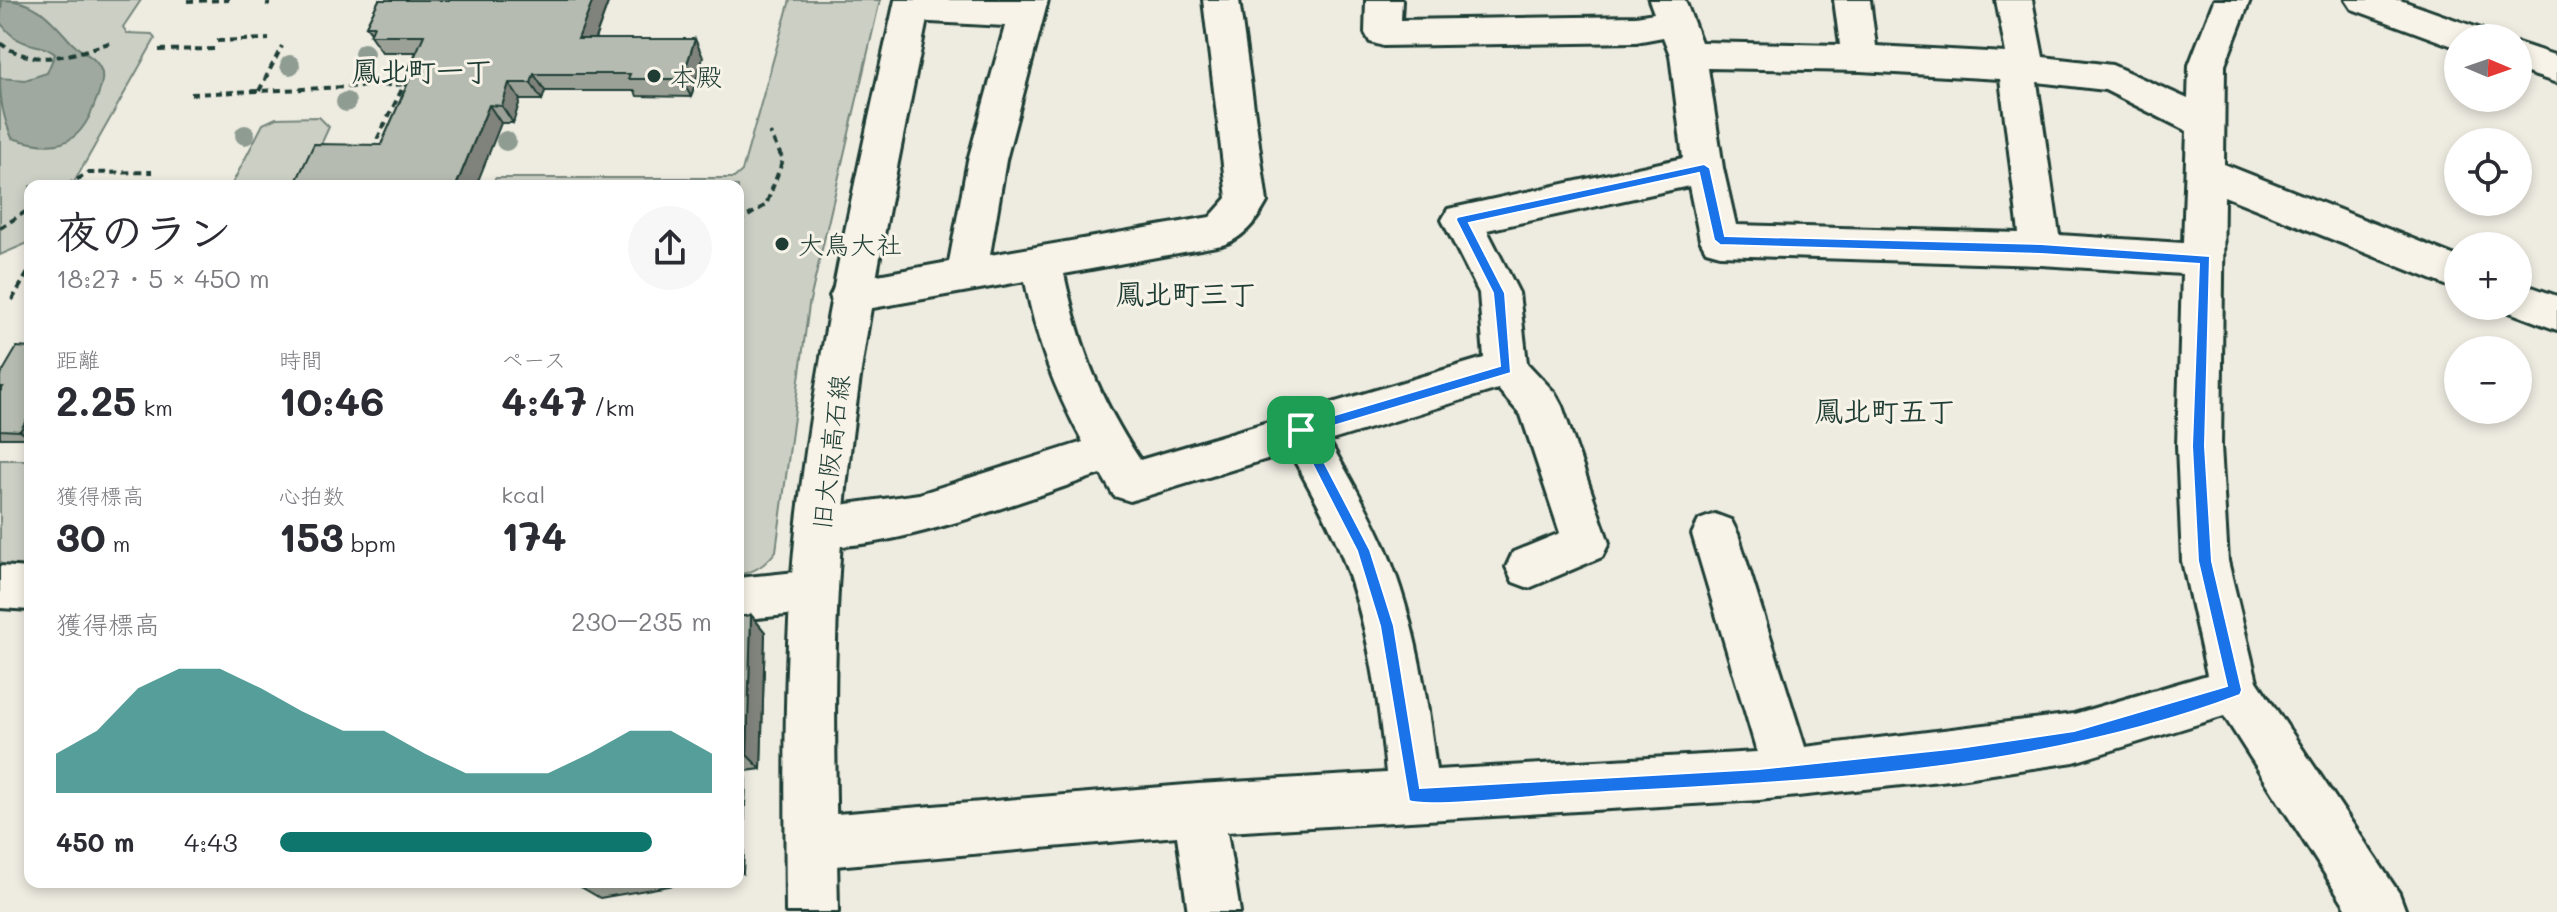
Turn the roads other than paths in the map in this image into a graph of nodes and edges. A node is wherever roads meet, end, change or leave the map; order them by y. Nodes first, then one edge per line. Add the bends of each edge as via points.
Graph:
1 (1221, 0) edge
2 (1384, 0) edge
3 (1852, 0) edge
4 (2014, 0) edge
5 (2232, 0) edge
6 (2364, 0) edge
7 (912, 4) edge
8 (1028, 7) edge
9 (1677, 26) edge
10 (2444, 29) edge
11 (1860, 58) junction
12 (2532, 61) edge
13 (2022, 67) junction
14 (2557, 70) edge
15 (2204, 123) junction
16 (1704, 168) junction
17 (2205, 172) junction
18 (2041, 249) junction
19 (2205, 260) junction
20 (1042, 265) junction
21 (2444, 268) edge
22 (966, 278) junction
23 (850, 296) junction
24 (2532, 303) edge
25 (2557, 313) edge
26 (1506, 369) junction
27 (1301, 430) junction
28 (1111, 452) junction
29 (819, 528) junction
30 (1715, 534) dead end
31 (1529, 567) dead end
32 (0, 587) edge
33 (24, 589) edge
34 (815, 591) junction
35 (744, 598) edge
36 (2235, 690) junction
37 (1788, 773) junction
38 (1414, 796) junction
39 (1198, 809) junction
40 (812, 842) junction
41 (812, 912) edge
42 (1214, 912) edge
43 (2380, 912) edge

1 - 20 street via 1247,202 1222,230
2 - 9 street via 1383,33
3 - 11 street
4 - 13 street
5 - 15 street via 2207,65
6 - 10 street
7 - 8 street
7 - 23 street, 旧大阪高石線
8 - 22 street via 987,160
9 - 11 street
9 - 16 street
11 - 13 street
12 - 14 street
13 - 15 street via 2112,78
13 - 18 street
15 - 17 street
16 - 18 street via 1720,240
16 - 26 street via 1462,220 1499,293
17 - 19 street
17 - 21 street
18 - 19 street
19 - 36 street via 2199,446 2205,561
20 - 22 street
20 - 28 street via 1073,383
22 - 23 street
23 - 29 street, 旧大阪高石線
24 - 25 street
26 - 27 street
26 - 31 street via 1540,406 1586,543
27 - 28 street via 1130,482
27 - 38 street via 1363,550 1387,626
28 - 29 street via 919,514
29 - 34 street, 旧大阪高石線
30 - 37 street
32 - 33 street
34 - 35 street
34 - 40 street, 旧大阪高石線
36 - 37 street via 2074,738
36 - 43 street
37 - 38 street
38 - 39 street
39 - 40 street
39 - 42 street
40 - 41 street, 旧大阪高石線

